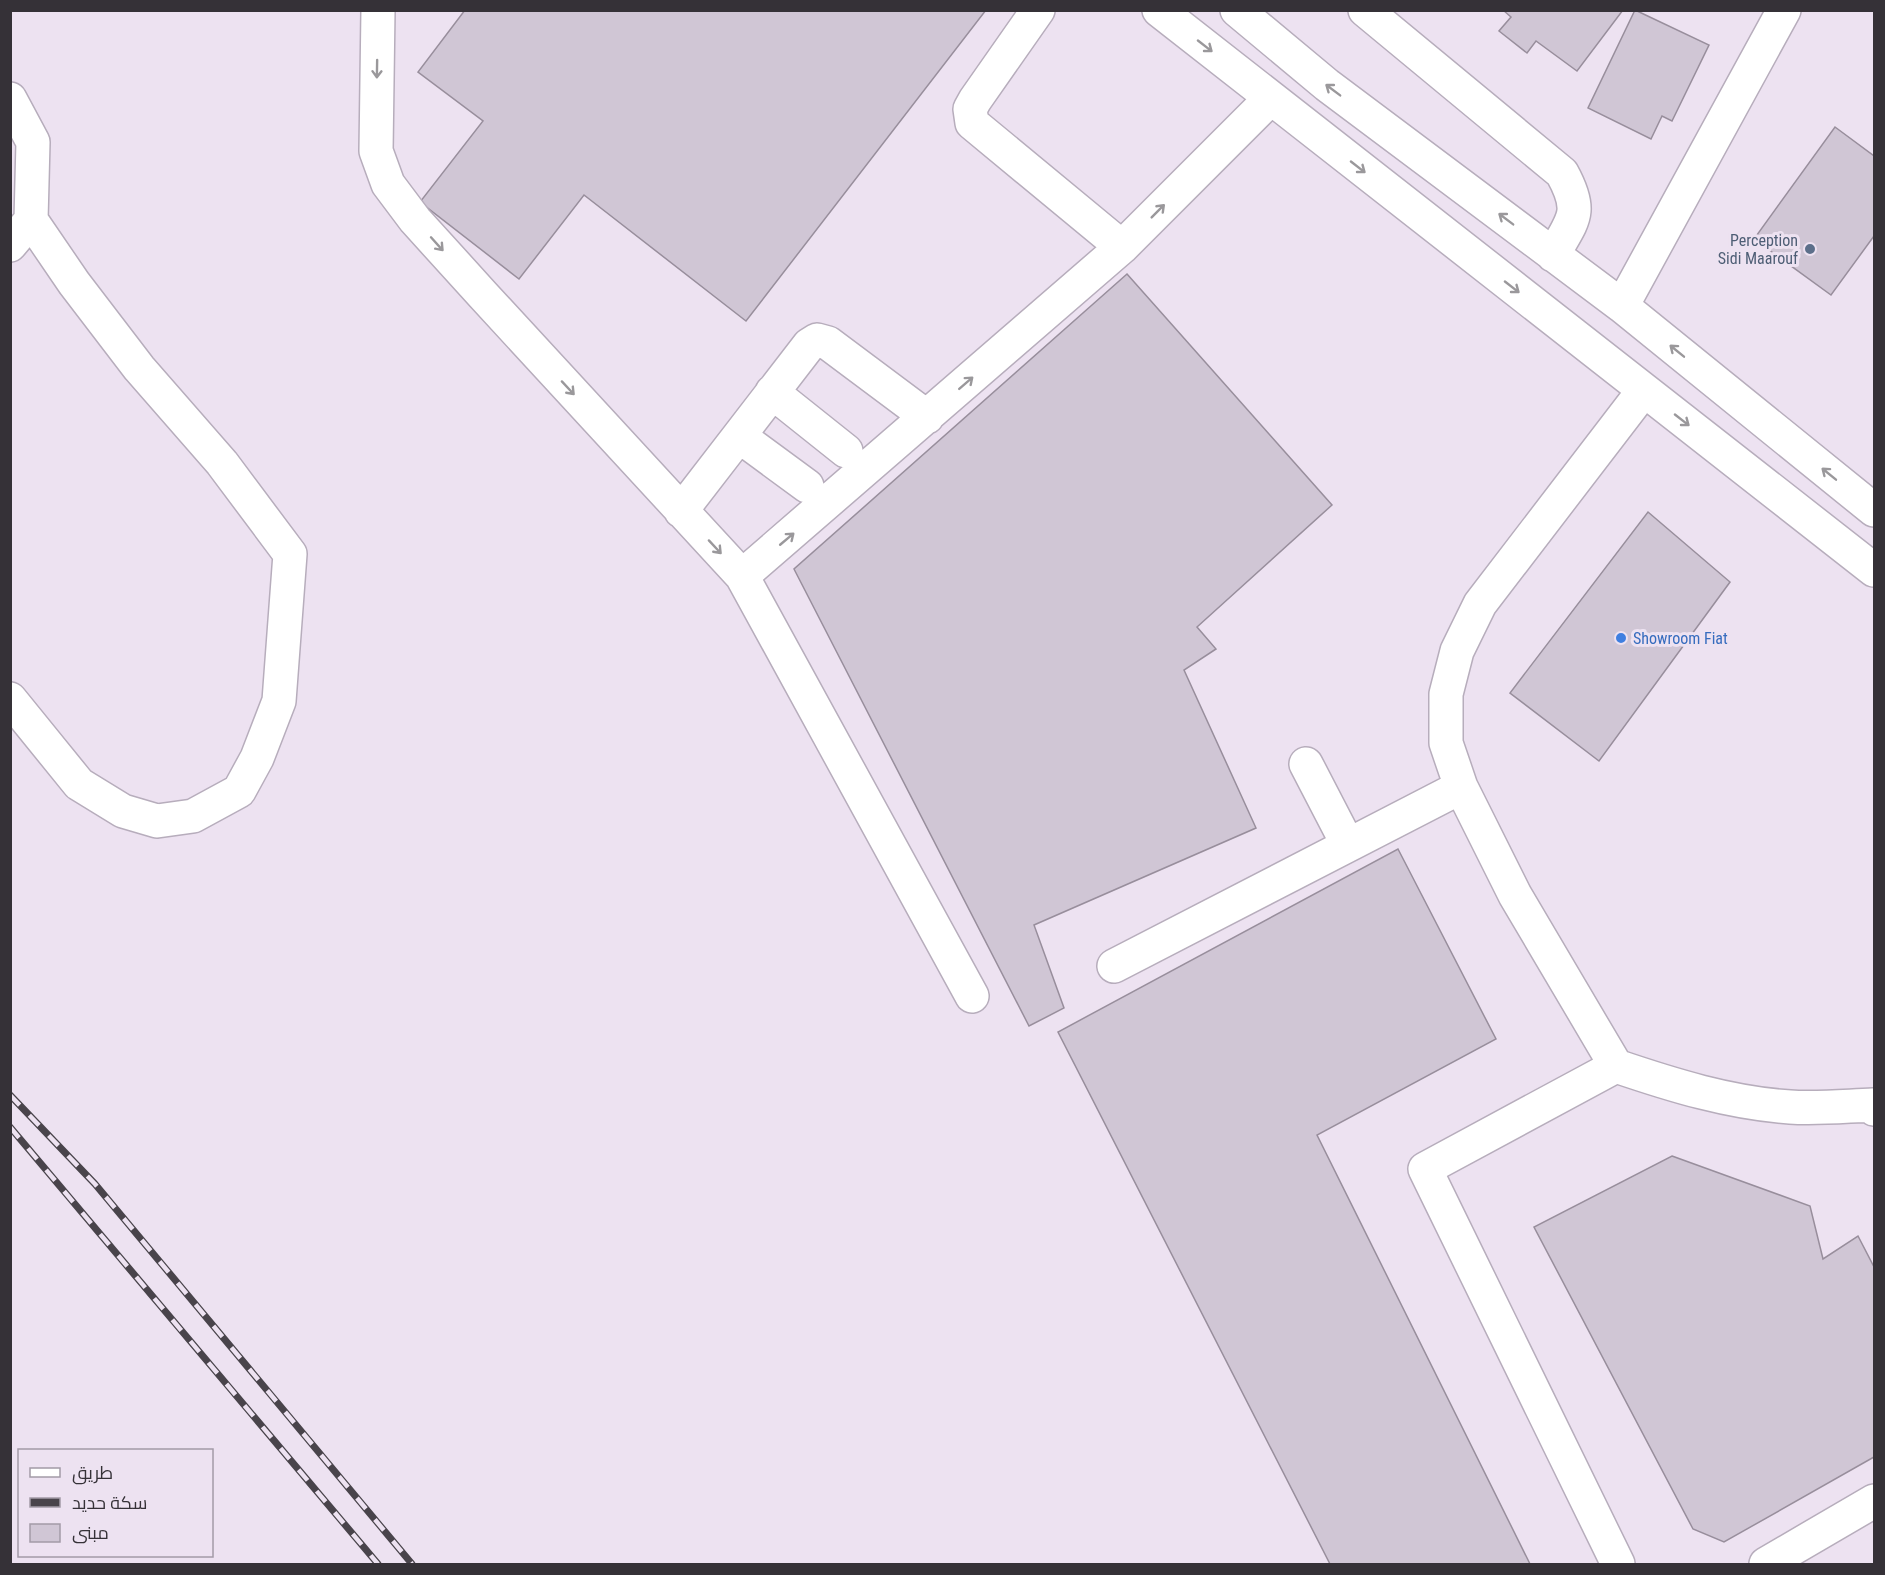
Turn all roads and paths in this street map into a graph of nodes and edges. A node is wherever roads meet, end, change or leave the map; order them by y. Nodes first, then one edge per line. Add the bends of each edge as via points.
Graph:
1 (378, 10) edge
2 (1038, 10) edge
3 (1237, 10) edge
4 (1365, 10) edge
5 (1784, 10) edge
6 (1164, 12) edge
7 (1271, 98) junction
8 (10, 99) edge
9 (31, 220) junction
10 (10, 245) edge
11 (1122, 247) junction
12 (1553, 255) junction
13 (1622, 306) junction
14 (1644, 390) junction
15 (772, 392) junction
16 (927, 417) junction
17 (739, 435) junction
18 (846, 451) dead end
19 (807, 486) dead end
20 (1875, 510) edge
21 (681, 511) junction
22 (1875, 570) edge
23 (742, 576) junction
24 (10, 699) edge
25 (1306, 764) dead end
26 (1461, 787) junction
27 (1348, 845) junction
28 (1114, 966) dead end
29 (972, 996) dead end
30 (1616, 1066) junction
31 (1874, 1106) edge
32 (1875, 1501) edge
33 (1618, 1564) edge
34 (1766, 1564) edge

1 -> 21 street via 375,151 388,184 422,228
2 - 11 street via 975,100 970,109 972,123
12 -> 3 street via 1327,85
4 - 12 street via 1562,173 1574,195 1575,215
5 - 13 street
6 -> 7 street
11 -> 7 street
7 -> 14 street
8 - 9 street via 33,142
9 - 10 street
9 - 24 street via 132,358 222,463 290,554 279,701 257,758 238,791 194,816 157,821 123,811 79,784
16 -> 11 street
12 - 13 street
20 -> 13 street
14 -> 22 street
14 - 26 street via 1479,604 1456,651 1446,694 1446,743
15 - 16 street via 817,340 828,343
15 - 17 street
15 - 18 street
23 -> 16 street
17 - 19 street
17 - 21 street
21 -> 23 street
23 - 29 street
25 - 27 street
26 - 27 street
26 - 30 street via 1515,895
27 - 28 street
30 - 31 street via 1732,1100 1791,1108
30 - 33 street via 1425,1169
32 - 34 street

